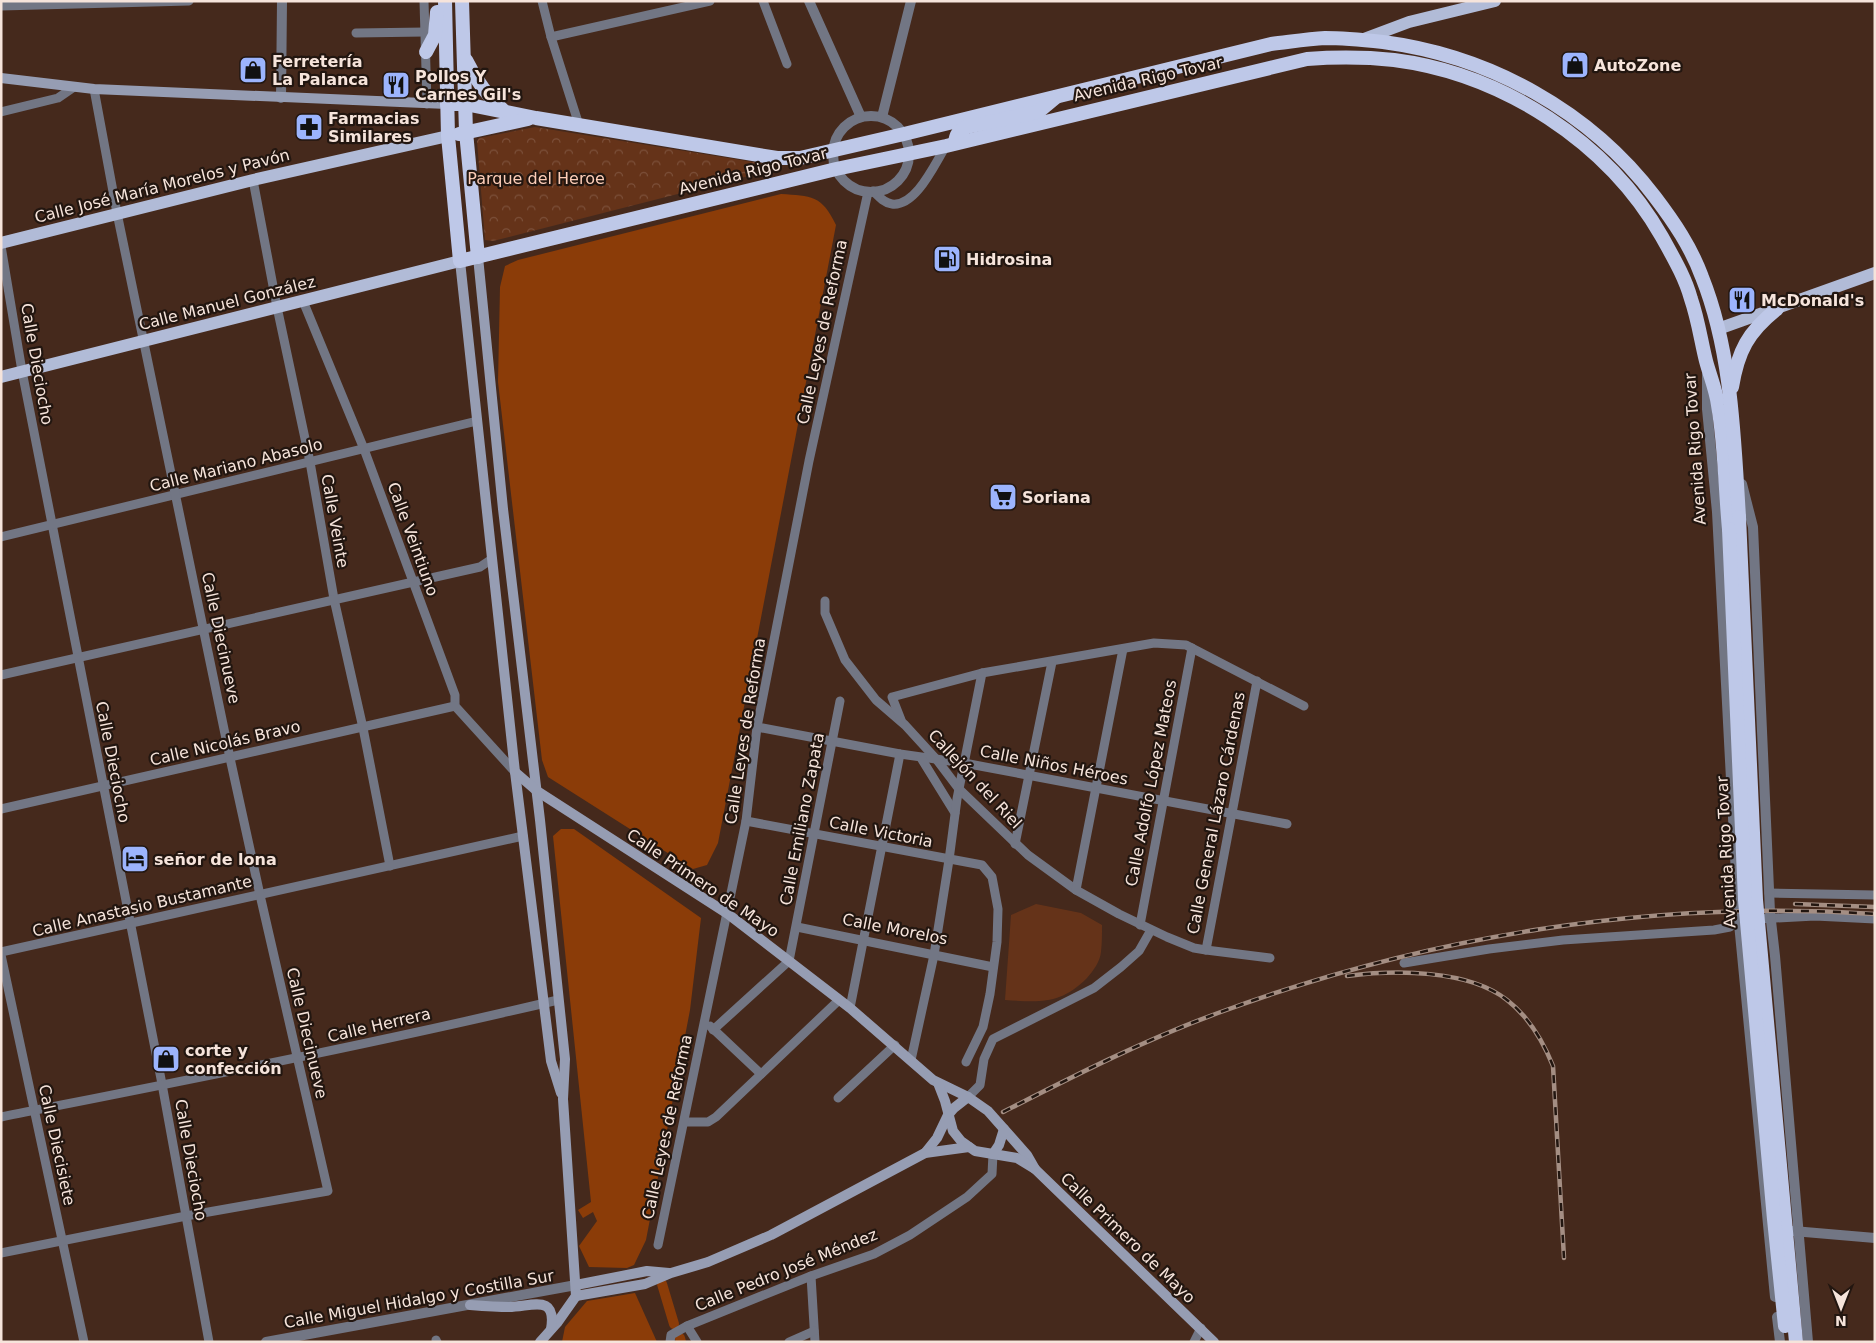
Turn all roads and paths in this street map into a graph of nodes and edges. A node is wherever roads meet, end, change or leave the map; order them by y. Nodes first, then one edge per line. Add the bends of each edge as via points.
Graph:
1 (189, 1) edge
2 (282, 1) edge
3 (424, 1) edge
4 (438, 1) edge
5 (445, 1) edge
6 (462, 1) edge
7 (542, 1) edge
8 (710, 1) edge
9 (763, 1) edge
10 (809, 1) edge
11 (911, 1) edge
12 (1495, 1) edge
13 (1, 6) edge
14 (425, 32) junction
15 (356, 33) dead end
16 (551, 36) junction
17 (1361, 40) junction
18 (426, 52) junction
19 (463, 54) junction
20 (787, 64) dead end
21 (1143, 76) junction
22 (1, 78) edge
23 (74, 87) junction
24 (94, 89) junction
25 (1058, 95) junction
26 (1148, 97) junction
27 (281, 98) junction
28 (427, 104) junction
29 (447, 104) junction
30 (465, 104) junction
31 (1, 112) edge
32 (506, 112) junction
33 (861, 117) junction
34 (882, 117) junction
35 (536, 118) junction
36 (578, 125) junction
37 (466, 132) junction
38 (904, 134) junction
39 (448, 136) junction
40 (950, 144) junction
41 (833, 150) junction
42 (909, 154) junction
43 (836, 169) junction
44 (253, 180) junction
45 (871, 192) junction
46 (117, 214) junction
47 (1, 244) edge
48 (478, 257) junction
49 (460, 261) junction
50 (1875, 273) edge
51 (1691, 298) junction
52 (303, 301) junction
53 (277, 307) junction
54 (1777, 309) junction
55 (1718, 329) junction
56 (143, 341) junction
57 (1706, 361) junction
58 (22, 371) junction
59 (1, 377) edge
60 (1730, 400) junction
61 (477, 421) junction
62 (364, 449) junction
63 (1735, 459) junction
64 (310, 462) junction
65 (176, 495) junction
66 (53, 524) junction
67 (1, 537) edge
68 (492, 559) junction
69 (412, 582) junction
70 (334, 599) junction
71 (825, 601) dead end
72 (204, 629) junction
73 (1192, 648) junction
74 (1123, 649) junction
75 (78, 658) junction
76 (1052, 662) junction
77 (982, 673) junction
78 (1, 676) edge
79 (1257, 681) junction
80 (840, 700) dead end
81 (455, 706) junction
82 (1304, 706) dead end
83 (902, 722) junction
84 (757, 727) junction
85 (363, 728) junction
86 (832, 741) junction
87 (900, 754) junction
88 (230, 758) junction
89 (921, 758) junction
90 (937, 760) junction
91 (964, 763) junction
92 (515, 772) junction
93 (1029, 776) junction
94 (102, 786) junction
95 (1096, 788) junction
96 (959, 789) junction
97 (536, 791) junction
98 (1164, 800) junction
99 (558, 804) junction
100 (1, 809) edge
101 (955, 813) junction
102 (1232, 814) junction
103 (540, 820) junction
104 (746, 821) junction
105 (1287, 824) dead end
106 (814, 834) junction
107 (523, 836) junction
108 (1015, 844) junction
109 (1733, 844) junction
110 (881, 847) junction
111 (1767, 856) junction
112 (949, 860) junction
113 (390, 866) junction
114 (1076, 890) junction
115 (1769, 893) junction
116 (260, 895) junction
117 (1875, 895) edge
118 (728, 914) junction
119 (1770, 917) junction
120 (1875, 919) edge
121 (1739, 920) junction
122 (130, 924) junction
123 (1140, 925) junction
124 (797, 927) junction
125 (1151, 930) junction
126 (863, 942) junction
127 (1206, 950) junction
128 (1, 953) edge
129 (934, 955) junction
130 (1775, 956) junction
131 (1270, 958) dead end
132 (1742, 959) junction
133 (789, 960) junction
134 (1404, 963) dead end
135 (990, 966) junction
136 (558, 1000) junction
137 (839, 1000) junction
138 (544, 1003) junction
139 (850, 1008) junction
140 (705, 1021) junction
141 (983, 1027) junction
142 (713, 1030) junction
143 (993, 1039) junction
144 (895, 1045) junction
145 (298, 1058) junction
146 (911, 1060) junction
147 (966, 1062) dead end
148 (761, 1074) junction
149 (938, 1083) junction
150 (162, 1084) junction
151 (968, 1097) junction
152 (838, 1098) dead end
153 (563, 1099) junction
154 (35, 1110) junction
155 (948, 1115) junction
156 (1, 1116) edge
157 (685, 1122) junction
158 (1004, 1130) junction
159 (969, 1147) junction
160 (925, 1153) junction
161 (993, 1154) junction
162 (1035, 1169) junction
163 (186, 1216) junction
164 (1767, 1229) junction
165 (1800, 1231) junction
166 (1875, 1238) edge
167 (62, 1241) junction
168 (658, 1245) dead end
169 (1801, 1252) junction
170 (1, 1253) edge
171 (1771, 1259) junction
172 (671, 1273) junction
173 (811, 1276) junction
174 (576, 1285) junction
175 (576, 1296) junction
176 (470, 1305) junction
177 (687, 1326) junction
178 (1201, 1328) junction
179 (551, 1330) junction
180 (814, 1331) junction
181 (671, 1339) edge
182 (84, 1342) edge
183 (209, 1342) edge
184 (266, 1342) edge
185 (540, 1342) edge
186 (697, 1342) edge
187 (789, 1342) edge
188 (815, 1342) edge
189 (1194, 1342) edge
190 (1214, 1342) edge
191 (1780, 1342) edge
192 (1787, 1342) edge
193 (1796, 1342) edge
194 (1808, 1342) edge

1 - 13 street
2 - 27 street
3 - 14 street
4 - 18 highway via 436,35
5 - 29 highway
6 - 19 highway
7 - 16 street
8 - 16 street
9 - 20 street
10 - 33 street
11 - 34 street
12 - 17 main road via 1409,22
14 - 15 street
14 - 18 street
16 - 36 street
17 - 21 highway, Avenida Rigo Tovar via 1326,38 1271,44
17 - 55 highway, Avenida Rigo Tovar via 1428,50 1486,68 1546,99 1599,138 1632,169 1678,228 1703,278
18 - 28 street
19 - 30 highway
19 - 32 highway via 476,81
21 - 25 highway, Avenida Rigo Tovar
21 - 26 highway
22 - 23 main road
23 - 24 main road
23 - 31 street via 58,98
24 - 27 main road
24 - 46 street, Calle Diecinueve
25 - 38 highway, Avenida Rigo Tovar
25 - 40 highway via 1038,112 960,130
26 - 40 highway, Avenida Rigo Tovar
26 - 51 highway, Avenida Rigo Tovar via 1307,59 1329,58 1402,62 1480,82 1557,125 1609,167 1649,216 1674,258
27 - 28 main road
28 - 29 main road
29 - 30 highway, Avenida Rigo Tovar
29 - 39 highway
30 - 32 highway, Avenida Rigo Tovar
30 - 37 highway
32 - 35 highway, Avenida Rigo Tovar
33 - 34 street
33 - 41 street via 842,129
34 - 38 street
35 - 36 highway, Avenida Rigo Tovar
35 - 37 highway
36 - 41 highway, Avenida Rigo Tovar via 777,158 800,158
37 - 39 highway
37 - 48 highway
38 - 41 highway, Avenida Rigo Tovar
38 - 42 street
39 - 44 main road, Calle José María Morelos y Pavón
39 - 49 highway
40 - 42 highway, Avenida Rigo Tovar
40 - 45 street via 916,193 905,202 892,204
41 - 43 street
42 - 43 highway, Avenida Rigo Tovar
42 - 45 street via 904,174 897,182
43 - 45 street via 852,187
43 - 48 highway, Avenida Rigo Tovar
44 - 46 main road, Calle José María Morelos y Pavón
44 - 53 street, Calle Veinte
45 - 84 street, Calle Leyes de Reforma via 809,461
46 - 47 main road, Calle José María Morelos y Pavón
46 - 56 street, Calle Diecinueve
47 - 58 street, Calle Dieciocho
48 - 49 highway, Avenida Rigo Tovar
48 - 97 main road via 502,508
49 - 52 main road, Calle Manuel González
49 - 61 main road
50 - 54 main road
51 - 55 highway via 1702,316
51 - 57 highway, Avenida Rigo Tovar
52 - 53 main road, Calle Manuel González
52 - 62 street, Calle Veintiuno
53 - 56 main road, Calle Manuel González
53 - 64 street, Calle Veinte
54 - 55 main road
54 - 60 highway via 1759,323 1739,357
55 - 60 highway, Avenida Rigo Tovar
56 - 58 main road, Calle Manuel González
56 - 65 street, Calle Diecinueve
57 - 109 street, Avenida Rigo Tovar via 1717,512
57 - 192 highway, Avenida Rigo Tovar, bridge via 1718,404 1729,529 1745,900
58 - 59 main road, Calle Manuel González
58 - 66 street, Calle Dieciocho
60 - 63 highway, Avenida Rigo Tovar
61 - 62 street, Calle Mariano Abasolo
61 - 68 main road
62 - 64 street, Calle Mariano Abasolo
62 - 69 street, Calle Veintiuno
63 - 111 street, Avenida Rigo Tovar via 1753,527
63 - 193 highway, Avenida Rigo Tovar, bridge via 1756,900
64 - 65 street, Calle Mariano Abasolo
64 - 70 street, Calle Veinte
65 - 66 street, Calle Mariano Abasolo
65 - 72 street, Calle Diecinueve
66 - 67 street, Calle Mariano Abasolo
66 - 75 street, Calle Dieciocho
68 - 69 street via 480,567
68 - 92 main road
69 - 70 street
69 - 81 street, Calle Veintiuno via 455,695
70 - 72 street
70 - 85 street, Calle Veinte
71 - 83 street, Callejón del Riel via 825,613 845,660 876,700
72 - 75 street
72 - 88 street, Calle Diecinueve
73 - 74 street via 1154,643
73 - 79 street
73 - 98 street, Calle Adolfo López Mateos
74 - 76 street
74 - 95 street
75 - 78 street
75 - 94 street, Calle Dieciocho
76 - 77 street
76 - 93 street
77 - 83 street via 892,697
77 - 91 street
79 - 82 street
79 - 102 street, Calle General Lázaro Cárdenas
80 - 86 street, Calle Emiliano Zapata
81 - 85 street, Calle Nicolás Bravo
81 - 92 street
83 - 90 street, Callejón del Riel
84 - 86 street, Calle Niños Héroes
84 - 104 street, Calle Leyes de Reforma
85 - 88 street, Calle Nicolás Bravo
85 - 113 street, Calle Veinte
86 - 87 street, Calle Niños Héroes
86 - 106 street, Calle Emiliano Zapata
87 - 89 street, Calle Niños Héroes
87 - 110 street
88 - 94 street, Calle Nicolás Bravo
88 - 116 street, Calle Diecinueve
89 - 90 street, Calle Niños Héroes
89 - 101 street
90 - 91 street, Calle Niños Héroes
90 - 96 street, Callejón del Riel
91 - 93 street, Calle Niños Héroes
91 - 96 street
92 - 97 main road, Calle Primero de Mayo
92 - 107 main road
93 - 95 street, Calle Niños Héroes
93 - 108 street
94 - 100 street, Calle Nicolás Bravo
94 - 122 street, Calle Dieciocho
95 - 98 street, Calle Niños Héroes
95 - 114 street
96 - 101 street
96 - 108 street, Callejón del Riel
97 - 99 main road, Calle Primero de Mayo
97 - 103 main road
98 - 102 street, Calle Niños Héroes
98 - 123 street, Calle Adolfo López Mateos
99 - 103 main road via 551,806
99 - 118 main road, Calle Primero de Mayo
101 - 112 street
102 - 105 street, Calle Niños Héroes
102 - 127 street, Calle General Lázaro Cárdenas
103 - 136 main road
104 - 106 street, Calle Victoria
104 - 118 street, Calle Leyes de Reforma
106 - 110 street, Calle Victoria
106 - 124 street, Calle Emiliano Zapata
107 - 113 street, Calle Anastasio Bustamante
107 - 138 main road
108 - 114 street, Callejón del Riel
109 - 111 street via 1741,862 1748,865 1761,862
109 - 121 street, Avenida Rigo Tovar
110 - 112 street, Calle Victoria
110 - 126 street
111 - 115 street, Avenida Rigo Tovar
112 - 129 street
112 - 135 street, Calle Victoria via 982,866 992,876 998,909 997,942
113 - 116 street, Calle Anastasio Bustamante
114 - 123 street, Callejón del Riel
115 - 117 street
115 - 119 street, Avenida Rigo Tovar
116 - 122 street, Calle Anastasio Bustamante
116 - 145 street, Calle Diecinueve
118 - 133 main road, Calle Primero de Mayo
118 - 140 street, Calle Leyes de Reforma
119 - 120 street
119 - 121 street
119 - 130 street, Avenida Rigo Tovar
121 - 132 street, Avenida Rigo Tovar
121 - 134 street via 1730,927 1714,930 1563,940
122 - 128 street, Calle Anastasio Bustamante
122 - 150 street, Calle Dieciocho
123 - 125 street, Callejón del Riel
124 - 126 street, Calle Morelos
124 - 133 street, Calle Emiliano Zapata
125 - 127 street, Callejón del Riel
125 - 143 street via 1139,950 1094,988
126 - 129 street, Calle Morelos
126 - 139 street
127 - 131 street, Callejón del Riel
128 - 154 street, Calle Diecisiete
129 - 135 street, Calle Morelos
129 - 146 street
130 - 132 street via 1768,942 1754,938 1745,943
130 - 165 street, Avenida Rigo Tovar
132 - 164 street, Avenida Rigo Tovar
133 - 137 main road, Calle Primero de Mayo
133 - 142 street
135 - 141 street
136 - 138 street, Calle Herrera
136 - 153 main road via 565,1059
137 - 139 main road, Calle Primero de Mayo
137 - 148 street
138 - 145 street, Calle Herrera
138 - 153 main road via 551,1061
139 - 144 main road, Calle Primero de Mayo
140 - 142 street
140 - 157 street, Calle Leyes de Reforma
141 - 143 street
141 - 147 street
142 - 148 street
143 - 151 street via 984,1059 980,1085
144 - 146 main road, Calle Primero de Mayo
144 - 152 street
145 - 150 street, Calle Herrera
145 - 163 street, Calle Diecinueve via 328,1191
146 - 149 main road, Calle Primero de Mayo
148 - 157 street via 716,1117 708,1122
149 - 151 main road, Calle Primero de Mayo
149 - 155 main road
150 - 154 street, Calle Herrera
150 - 163 street, Calle Dieciocho
151 - 155 main road
151 - 158 main road, Calle Primero de Mayo via 988,1111
153 - 174 main road
154 - 156 street, Calle Herrera
154 - 167 street, Calle Diecisiete
155 - 159 main road via 953,1130
155 - 160 main road
157 - 168 street, Calle Leyes de Reforma
158 - 161 main road
158 - 162 main road, Calle Primero de Mayo via 1028,1155
159 - 160 main road
159 - 161 main road, Calle Primero de Mayo
160 - 172 main road via 763,1238 708,1262
161 - 162 main road, Calle Primero de Mayo via 1017,1158
161 - 173 street, Calle Pedro José Méndez via 992,1174 967,1197 910,1235 874,1254
162 - 178 main road, Calle Primero de Mayo
163 - 167 street
163 - 183 street, Calle Dieciocho
164 - 165 street
164 - 171 street, Avenida Rigo Tovar
165 - 166 street
165 - 169 street, Avenida Rigo Tovar
167 - 170 street
167 - 182 street, Calle Diecisiete
169 - 171 street via 1797,1244 1783,1241 1774,1246
169 - 194 street, Avenida Rigo Tovar
171 - 191 street, Avenida Rigo Tovar
172 - 174 main road via 647,1271
172 - 175 main road via 644,1284
173 - 177 street, Calle Pedro José Méndez
173 - 180 street
174 - 175 main road
174 - 176 street, Calle Miguel Hidalgo y Costilla Sur
175 - 179 main road
176 - 179 main road via 543,1305 552,1313
176 - 184 street, Calle Miguel Hidalgo y Costilla Sur
177 - 181 street, Calle Pedro José Méndez
177 - 186 street
178 - 189 street
178 - 190 main road, Calle Primero de Mayo
179 - 185 main road
180 - 187 street
180 - 188 street

